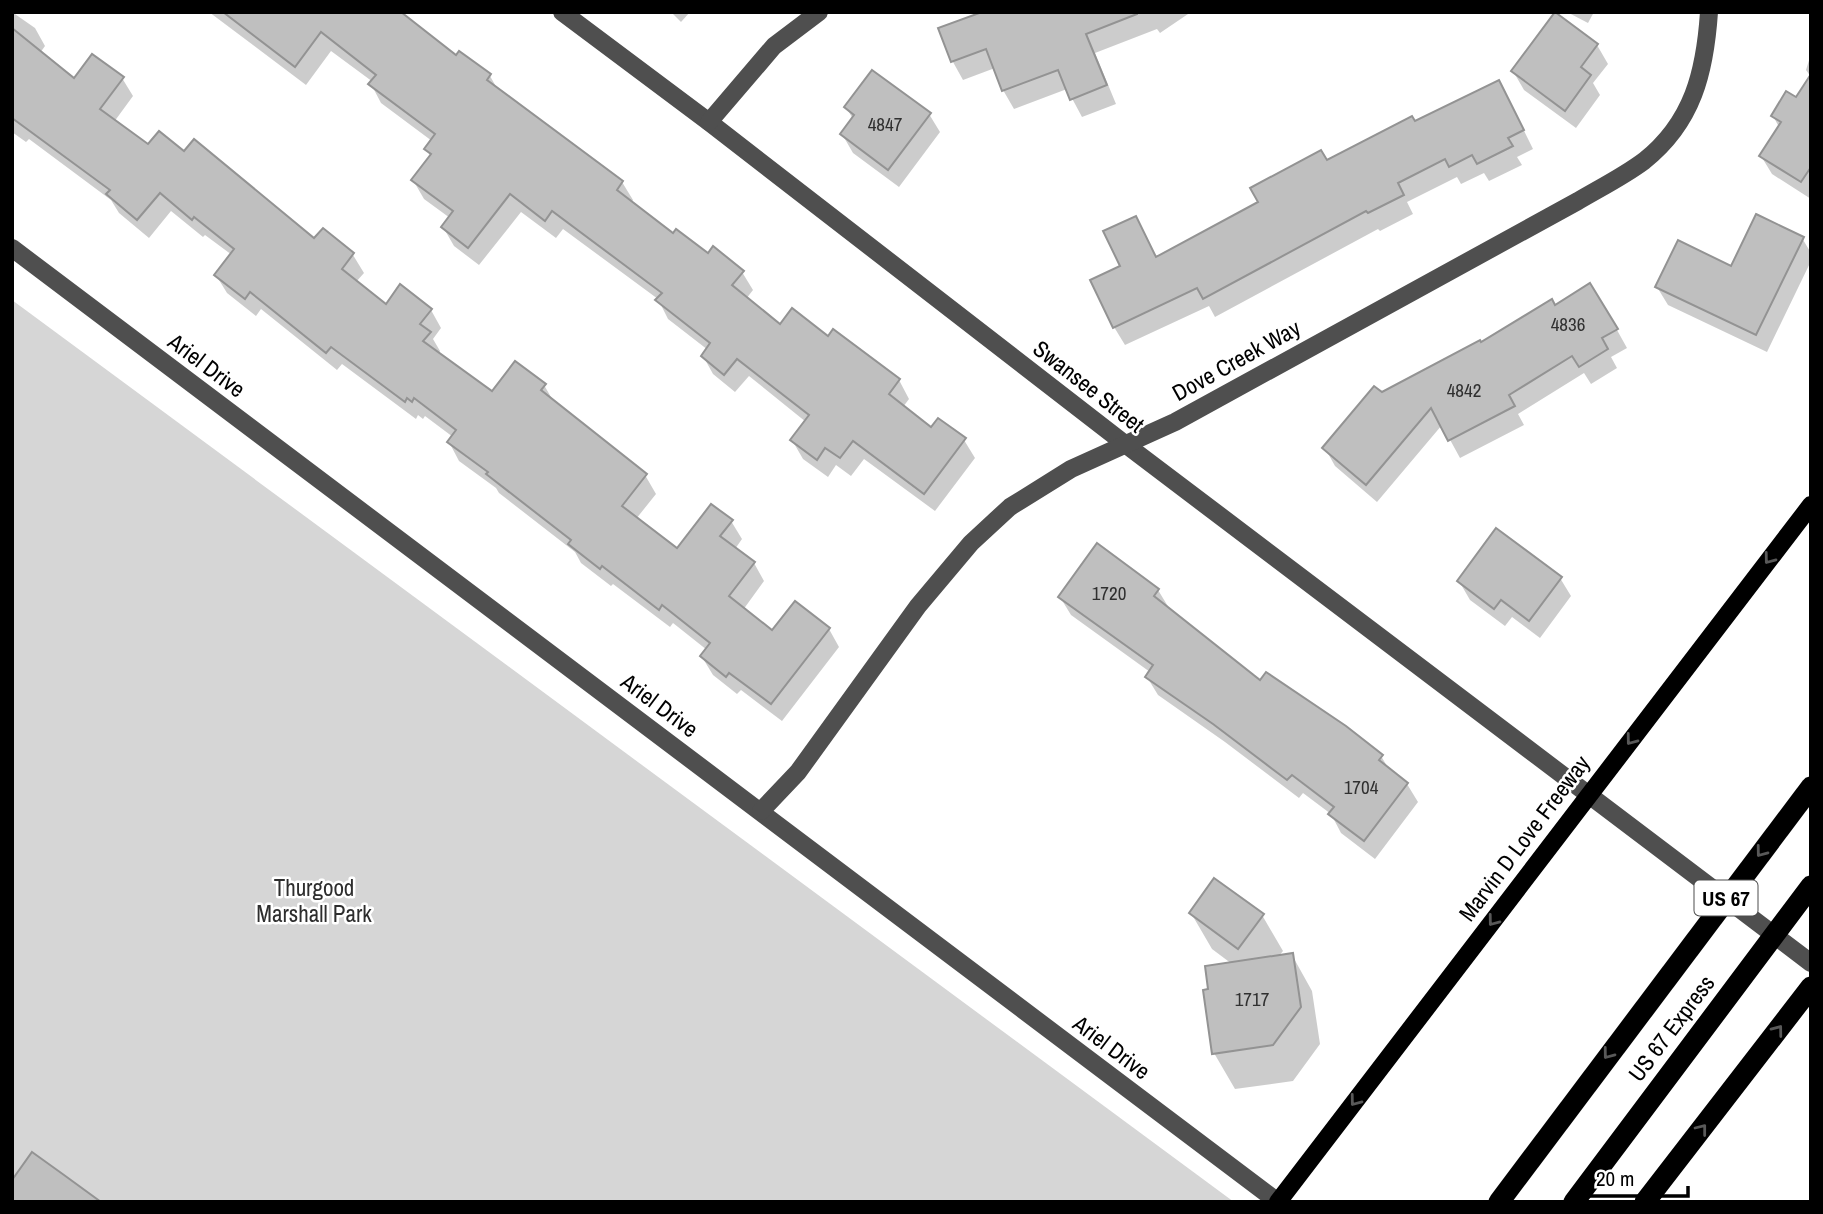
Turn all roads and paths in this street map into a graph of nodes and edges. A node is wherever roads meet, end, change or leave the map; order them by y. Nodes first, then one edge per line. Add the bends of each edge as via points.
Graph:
1 (562, 12) edge
2 (819, 12) edge
3 (1709, 12) edge
4 (709, 122) junction
5 (12, 248) edge
6 (1125, 444) junction
7 (1811, 505) edge
8 (1807, 792) edge
9 (1589, 795) junction
10 (761, 811) junction
11 (1811, 886) edge
12 (1811, 964) edge
13 (1811, 986) edge
14 (1278, 1202) edge
15 (1499, 1202) edge
16 (1573, 1202) edge
17 (1645, 1202) edge

1 - 4 street, Swansee Street
2 - 4 street via 774,46
3 - 6 street, Dove Creek Way via 1699,82 1681,123 1644,161 1175,422
4 - 6 street, Swansee Street
5 - 10 street, Ariel Drive
6 - 9 street, Swansee Street
6 - 10 street, Dove Creek Way via 1071,469 1010,507 971,543 918,606 798,772
7 -> 9 main road, Marvin D Love Freeway
8 -> 15 highway, US 67
9 - 12 street, Swansee Street
9 -> 14 main road, Marvin D Love Freeway
10 - 14 street, Ariel Drive
11 - 16 highway, US 67 Express
17 -> 13 highway

